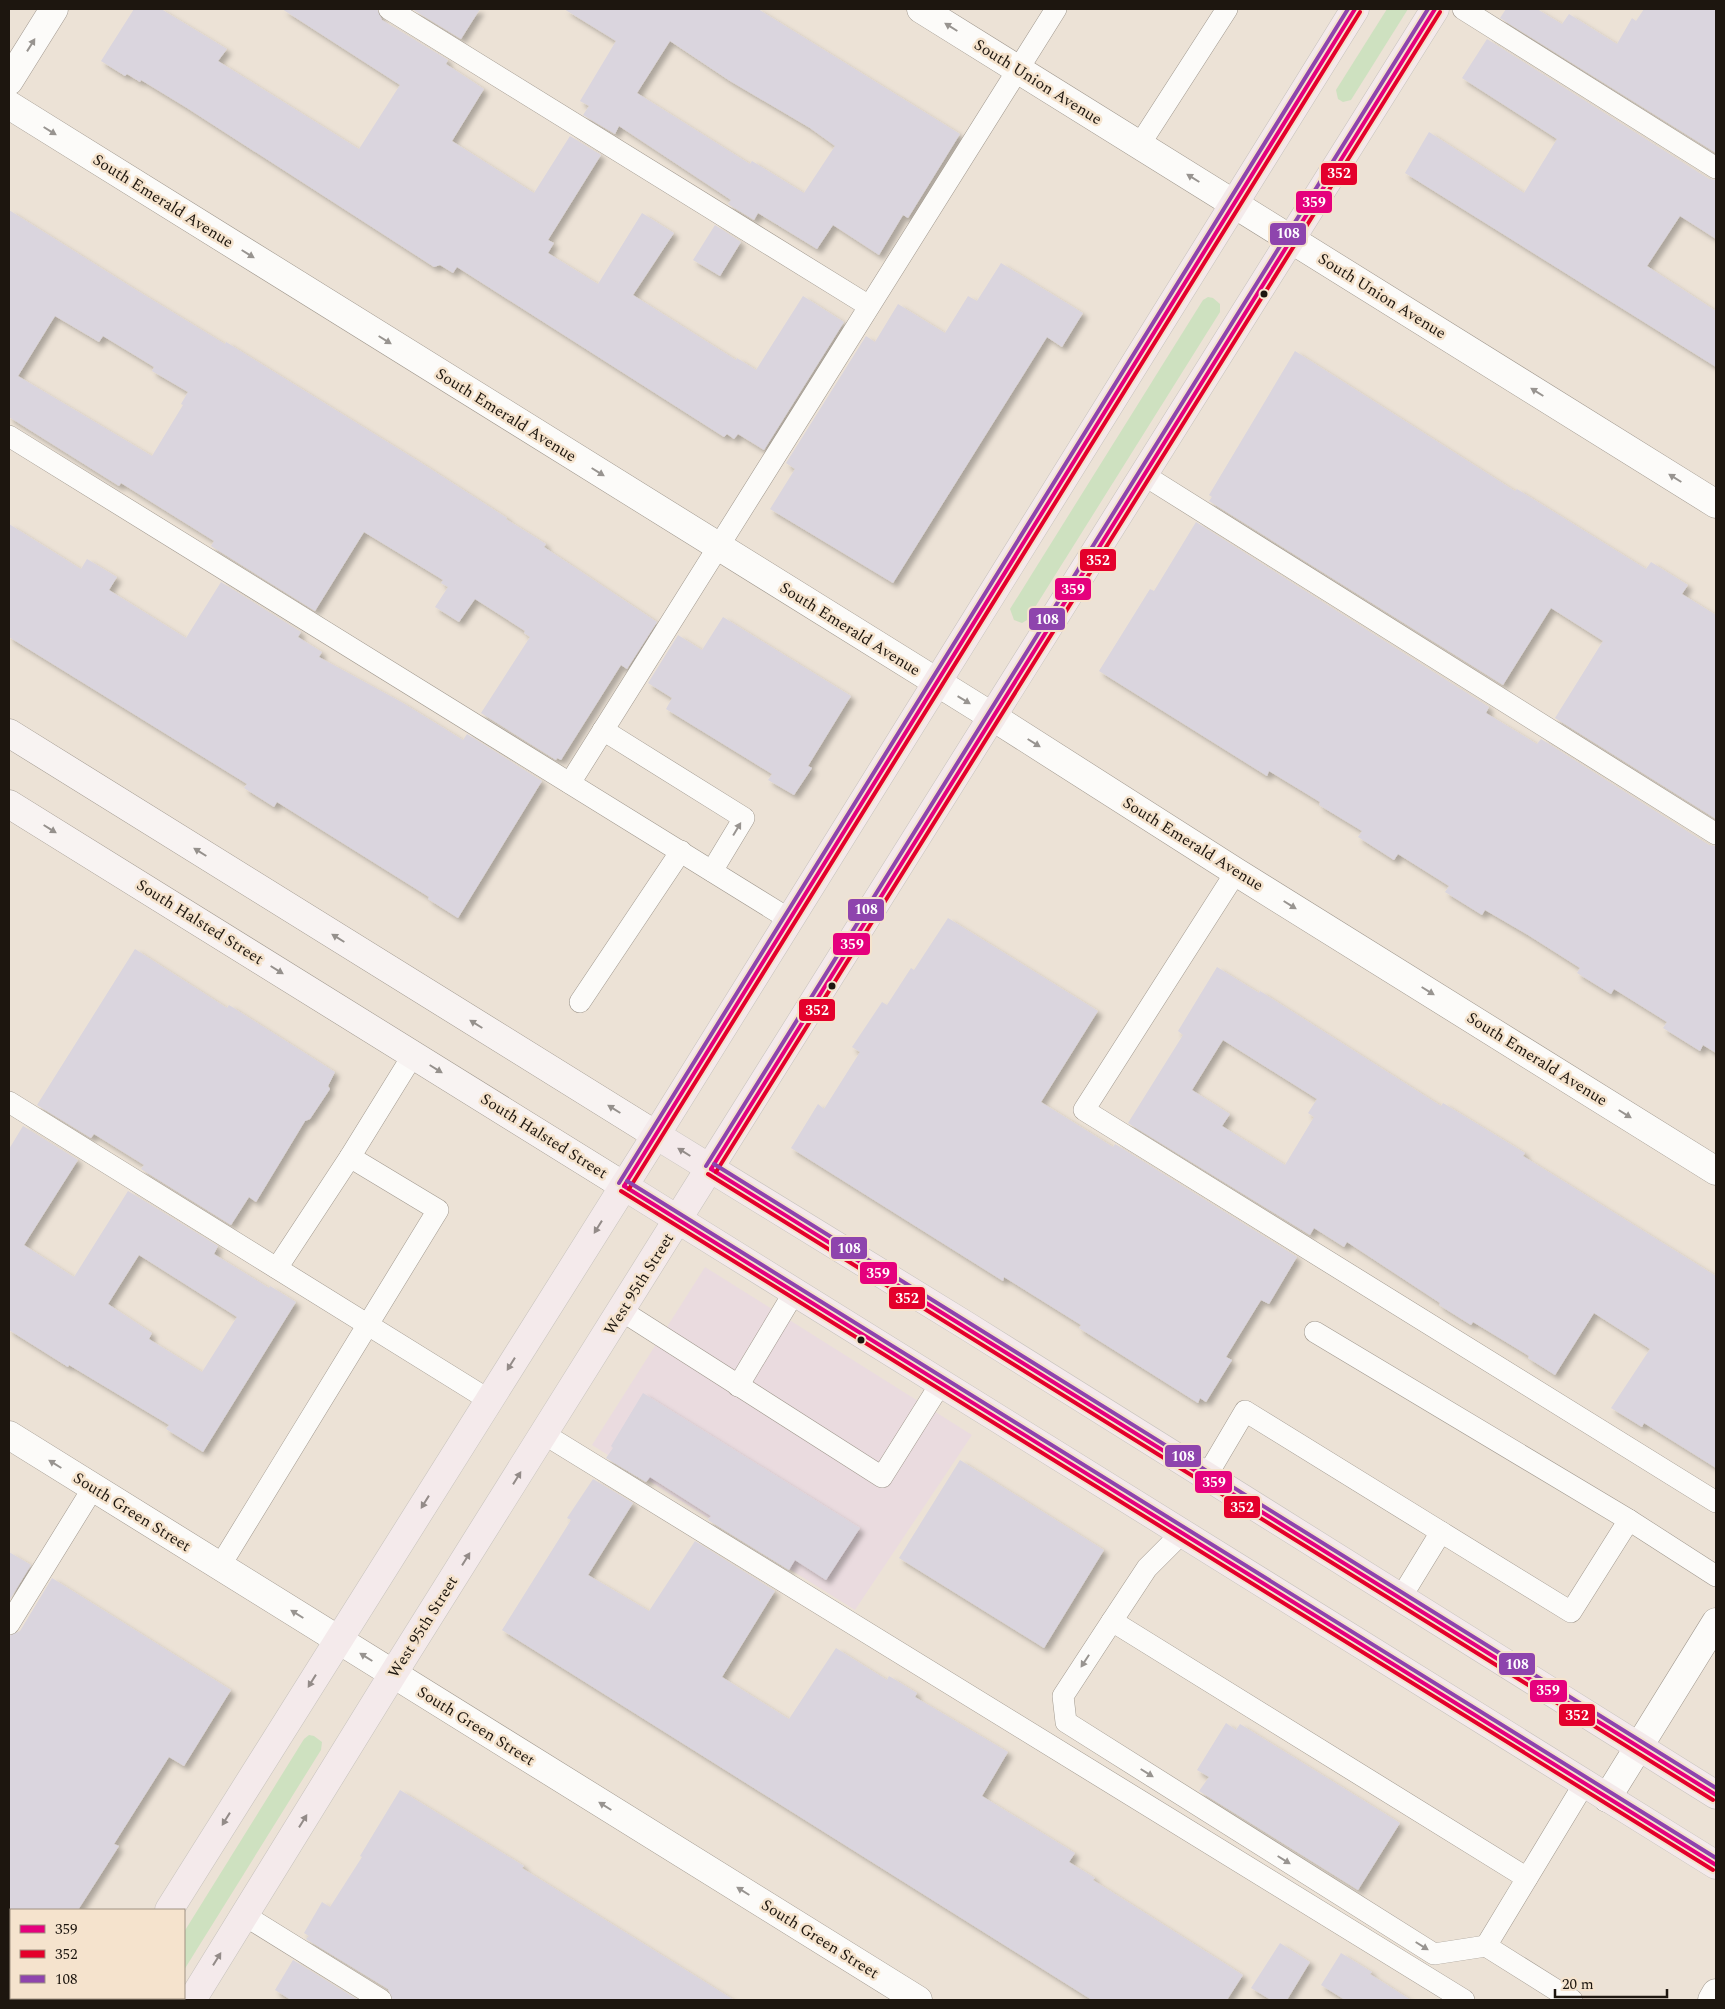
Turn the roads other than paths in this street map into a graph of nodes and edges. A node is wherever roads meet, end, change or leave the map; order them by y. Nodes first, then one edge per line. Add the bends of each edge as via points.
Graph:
1 (54, 9) edge
2 (389, 9) edge
3 (921, 9) edge
4 (1056, 9) edge
5 (1228, 9) edge
6 (1355, 9) edge
7 (1435, 9) edge
8 (1463, 9) edge
9 (1018, 69) junction
10 (9, 81) edge
11 (9, 106) edge
12 (1140, 144) junction
13 (1716, 168) edge
14 (1234, 203) junction
15 (1291, 238) junction
16 (869, 306) junction
17 (9, 436) edge
18 (1144, 475) junction
19 (1716, 504) edge
20 (718, 547) junction
21 (936, 682) junction
22 (993, 717) junction
23 (603, 730) junction
24 (9, 733) edge
25 (570, 783) junction
26 (9, 804) edge
27 (1716, 834) edge
28 (681, 852) junction
29 (712, 871) junction
30 (1236, 872) junction
31 (789, 919) junction
32 (580, 1002) dead end
33 (413, 1055) junction
34 (9, 1102) edge
35 (656, 1135) junction
36 (350, 1157) junction
37 (711, 1169) junction
38 (1716, 1171) edge
39 (624, 1186) junction
40 (679, 1220) junction
41 (277, 1268) junction
42 (794, 1291) junction
43 (622, 1311) junction
44 (369, 1325) junction
45 (1315, 1332) dead end
46 (941, 1383) junction
47 (738, 1386) junction
48 (489, 1400) junction
49 (544, 1434) junction
50 (9, 1435) edge
51 (1206, 1477) junction
52 (93, 1488) junction
53 (1716, 1502) edge
54 (1629, 1520) junction
55 (1182, 1532) junction
56 (1441, 1532) junction
57 (220, 1566) junction
58 (1716, 1576) edge
59 (1400, 1599) junction
60 (1112, 1621) junction
61 (1716, 1622) edge
62 (9, 1624) edge
63 (338, 1640) junction
64 (393, 1674) junction
65 (1639, 1747) junction
66 (1584, 1784) junction
67 (1716, 1795) edge
68 (1607, 1798) junction
69 (1716, 1866) edge
70 (1527, 1878) junction
71 (170, 1909) edge
72 (244, 1915) junction
73 (1486, 1946) junction
74 (1716, 1993) edge
75 (192, 2000) edge
76 (382, 2000) edge
77 (918, 2000) edge
78 (1464, 2000) edge
79 (1572, 2000) edge
80 (1712, 2000) edge

10 -> 1 street
2 - 16 lane
9 -> 3 street, South Union Avenue
4 - 9 lane
5 - 12 lane
6 - 14 main road
7 - 15 main road, West 95th Street
8 - 13 lane
9 - 12 street, South Union Avenue
9 - 16 lane
11 -> 20 street, South Emerald Avenue
14 -> 12 street, South Union Avenue
14 - 15 street, South Union Avenue
14 - 21 main road
15 - 18 main road, West 95th Street
19 -> 15 street, South Union Avenue
16 - 20 lane
17 - 25 lane
18 - 22 main road, West 95th Street
18 - 27 lane
20 - 21 street, South Emerald Avenue
20 - 23 lane
21 -> 22 street, South Emerald Avenue
21 - 31 main road
22 -> 30 street, South Emerald Avenue
22 - 37 main road, West 95th Street
23 - 25 lane
29 -> 23 lane via 744,818
35 -> 24 main road
25 - 28 lane
26 -> 33 main road, South Halsted Street
28 - 29 lane
28 - 32 lane
29 - 31 lane
30 -> 38 street, South Emerald Avenue
30 - 53 lane via 1084,1110
31 - 35 main road
33 - 36 lane
33 -> 39 main road, South Halsted Street
34 - 41 lane
37 -> 35 main road
35 - 39 main road
36 - 41 lane
36 - 44 lane via 438,1210
37 - 40 main road, West 95th Street
37 - 51 main road
39 - 40 main road, South Halsted Street
39 -> 48 main road
40 - 42 main road, South Halsted Street
40 - 43 main road, West 95th Street
41 - 44 lane
42 - 46 main road, South Halsted Street
42 - 47 lane
43 - 47 lane
43 - 49 main road, West 95th Street
44 - 48 lane
44 - 57 lane
45 - 54 lane
46 - 47 lane via 882,1477
46 - 55 main road, South Halsted Street
48 -> 63 main road
64 -> 49 main road, West 95th Street
49 - 78 lane
52 -> 50 street, South Green Street
51 - 56 lane via 1246,1411
51 - 59 main road
52 - 57 street, South Green Street
52 - 62 lane
54 - 56 lane via 1571,1612
54 - 58 lane
55 - 60 lane via 1147,1568
55 - 66 main road, South Halsted Street
56 - 59 lane
63 -> 57 street, South Green Street
59 - 65 main road
60 - 70 lane
60 -> 73 lane via 1063,1696 1066,1722 1434,1954
61 - 65 street
64 -> 63 street, South Green Street
63 -> 71 main road
72 -> 64 main road, West 95th Street
77 -> 64 street, South Green Street
65 - 67 main road
65 - 68 street
66 - 68 main road, South Halsted Street
66 - 70 lane
68 - 69 main road, South Halsted Street
70 - 73 lane
75 -> 72 main road, West 95th Street
72 - 76 lane
73 - 79 lane
74 - 80 street

